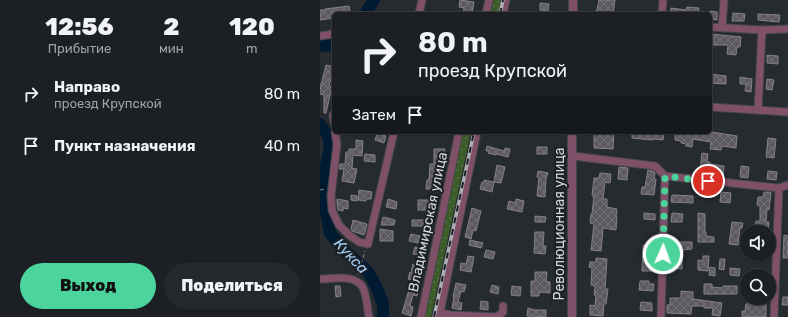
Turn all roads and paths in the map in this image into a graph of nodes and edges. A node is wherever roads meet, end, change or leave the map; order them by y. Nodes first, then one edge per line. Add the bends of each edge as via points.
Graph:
1 (422, 0) edge
2 (489, 0) edge
3 (506, 0) edge
4 (573, 0) edge
5 (663, 0) edge
6 (724, 0) edge
7 (419, 12) edge
8 (486, 12) edge
9 (503, 12) edge
10 (573, 12) edge
11 (662, 12) edge
12 (712, 27) edge
13 (722, 27) junction
14 (788, 29) edge
15 (762, 30) junction
16 (332, 34) edge
17 (320, 36) edge
18 (712, 106) edge
19 (758, 110) junction
20 (788, 112) edge
21 (335, 134) edge
22 (394, 134) edge
23 (459, 134) edge
24 (477, 134) edge
25 (572, 134) edge
26 (573, 156) junction
27 (665, 176) junction
28 (788, 185) edge
29 (779, 188) junction
30 (325, 189) dead end
31 (320, 190) edge
32 (363, 257) dead end
33 (359, 268) dead end
34 (320, 279) edge
35 (503, 306) dead end
36 (440, 315) edge
37 (369, 317) edge
38 (421, 317) edge
39 (572, 317) edge
40 (661, 317) edge
41 (774, 317) edge

1 - 7 street
2 - 8 street
3 - 9 street
4 - 10 street
5 - 11 street
6 - 13 street
12 - 13 street
13 - 15 street
14 - 15 street
15 - 19 street
16 - 17 street
18 - 19 street
19 - 20 street
21 - 22 street via 332,210 339,225 349,236 368,244
23 - 38 street, Владимирская улица
24 - 36 street
25 - 26 street, Революционная улица
26 - 27 street via 655,166
26 - 39 street, Революционная улица
27 - 29 street
27 - 40 street
28 - 29 street
29 - 41 street
30 - 31 path
32 - 33 path
34 - 37 street via 347,278 356,281 362,287
35 - 36 street via 497,317

